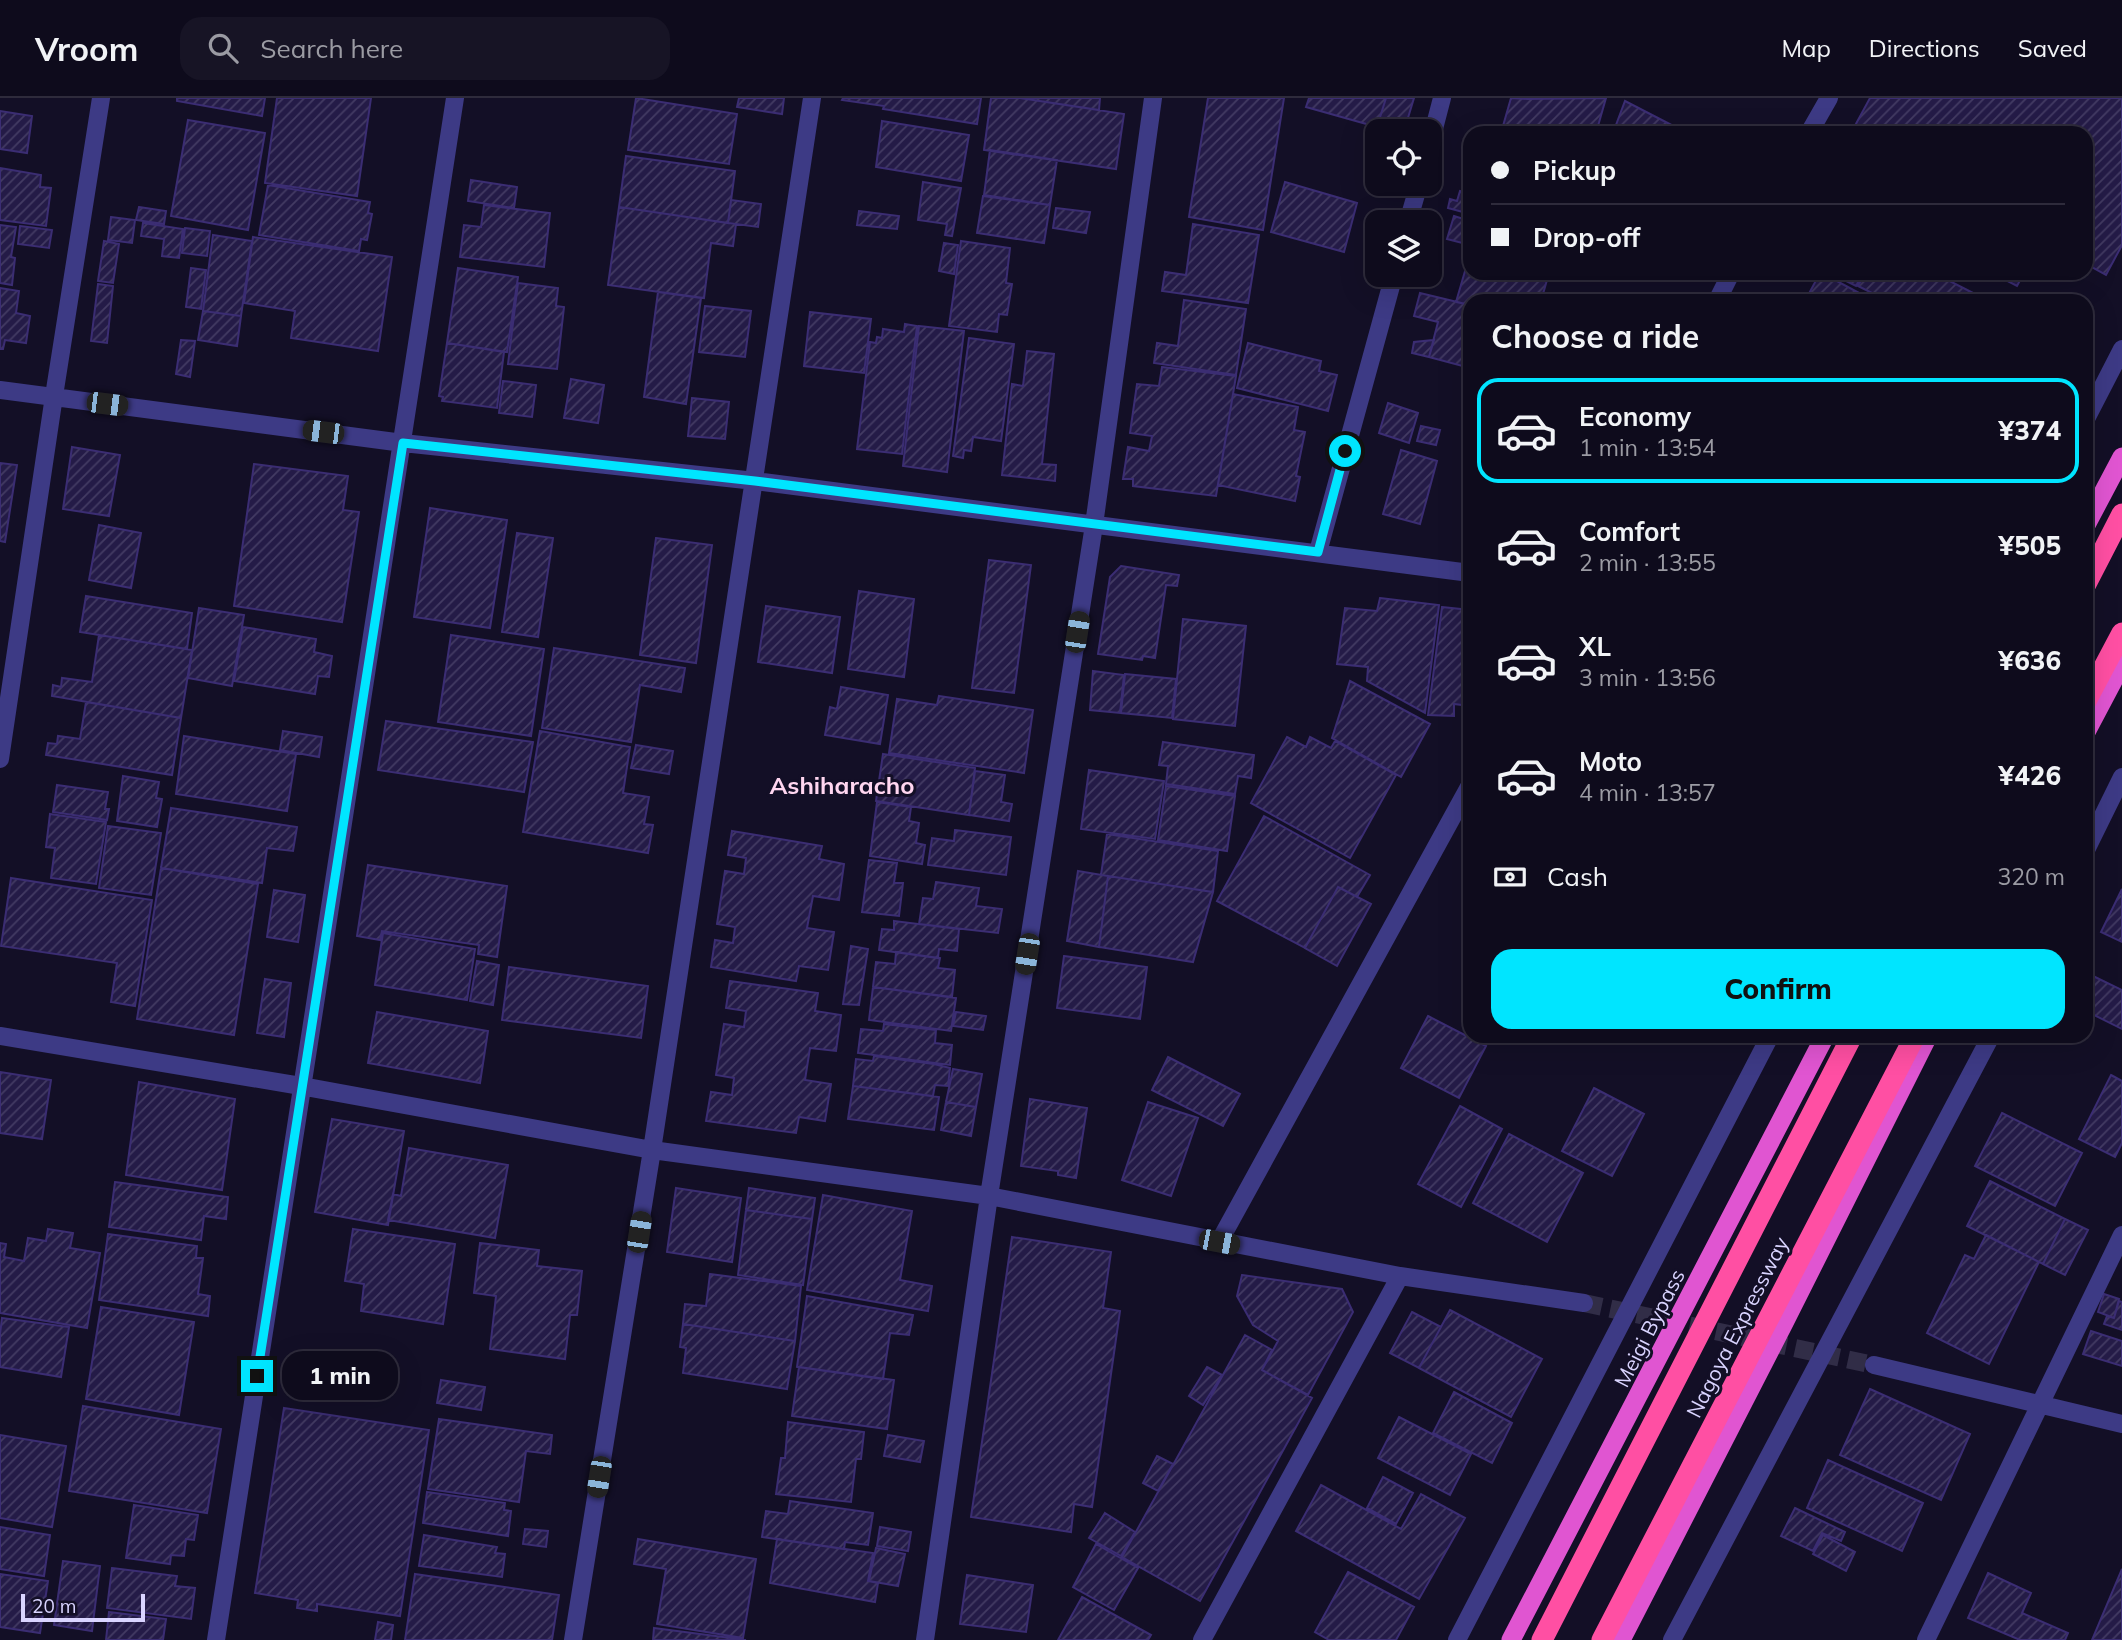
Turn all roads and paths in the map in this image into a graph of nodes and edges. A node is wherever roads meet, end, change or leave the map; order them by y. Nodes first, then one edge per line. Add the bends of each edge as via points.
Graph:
1 (101, 98) edge
2 (455, 98) edge
3 (812, 98) edge
4 (1153, 98) edge
5 (1442, 98) edge
6 (1829, 98) edge
7 (1437, 119) edge
8 (1813, 126) edge
9 (1391, 287) edge
10 (2122, 349) edge
11 (0, 390) edge
12 (54, 397) junction
13 (2093, 405) edge
14 (403, 443) junction
15 (2122, 457) edge
16 (755, 481) junction
17 (2093, 512) edge
18 (2122, 514) edge
19 (1094, 525) junction
20 (1318, 552) junction
21 (2093, 570) edge
22 (1463, 572) edge
23 (2122, 633) edge
24 (2122, 664) edge
25 (2093, 688) edge
26 (2093, 719) edge
27 (0, 759) edge
28 (2122, 777) edge
29 (1463, 798) edge
30 (2093, 836) edge
31 (0, 1036) edge
32 (1766, 1043) edge
33 (1821, 1043) edge
34 (1849, 1043) edge
35 (1910, 1043) edge
36 (1924, 1043) edge
37 (1988, 1043) edge
38 (301, 1086) junction
39 (652, 1150) junction
40 (989, 1196) junction
41 (2122, 1235) edge
42 (1219, 1242) junction
43 (1400, 1276) junction
44 (1584, 1303) tunnel mouth
45 (1874, 1365) tunnel mouth
46 (2040, 1404) junction
47 (2122, 1424) edge
48 (216, 1640) edge
49 (573, 1640) edge
50 (925, 1640) edge
51 (1202, 1640) edge
52 (1457, 1640) edge
53 (1511, 1640) edge
54 (1542, 1640) edge
55 (1602, 1640) edge
56 (1621, 1640) edge
57 (1672, 1640) edge
58 (1926, 1640) edge

1 - 12 street
2 - 14 street
3 - 16 street
4 - 19 street
5 - 7 street
6 - 8 street
9 - 20 street
10 - 13 street
11 - 12 street
12 - 14 street
12 - 27 street
14 - 16 street
14 - 38 street
15 - 17 highway
16 - 19 street
16 - 39 street
18 - 21 highway
19 - 20 street
19 - 40 street
20 - 22 street
23 - 25 highway
24 - 26 highway
28 - 30 street
29 - 42 street
31 - 38 street
32 - 52 street
33 - 53 highway, Meigi Bypass
34 - 54 highway, Nagoya Expressway, bridge
35 - 55 highway, Nagoya Expressway, bridge
36 - 56 highway
37 - 57 street
38 - 39 street
38 - 48 street
39 - 40 street
39 - 49 street
40 - 42 street
40 - 50 street
41 - 46 street
42 - 43 street
43 - 44 street
43 - 51 street
45 - 46 street
46 - 47 street
46 - 58 street

